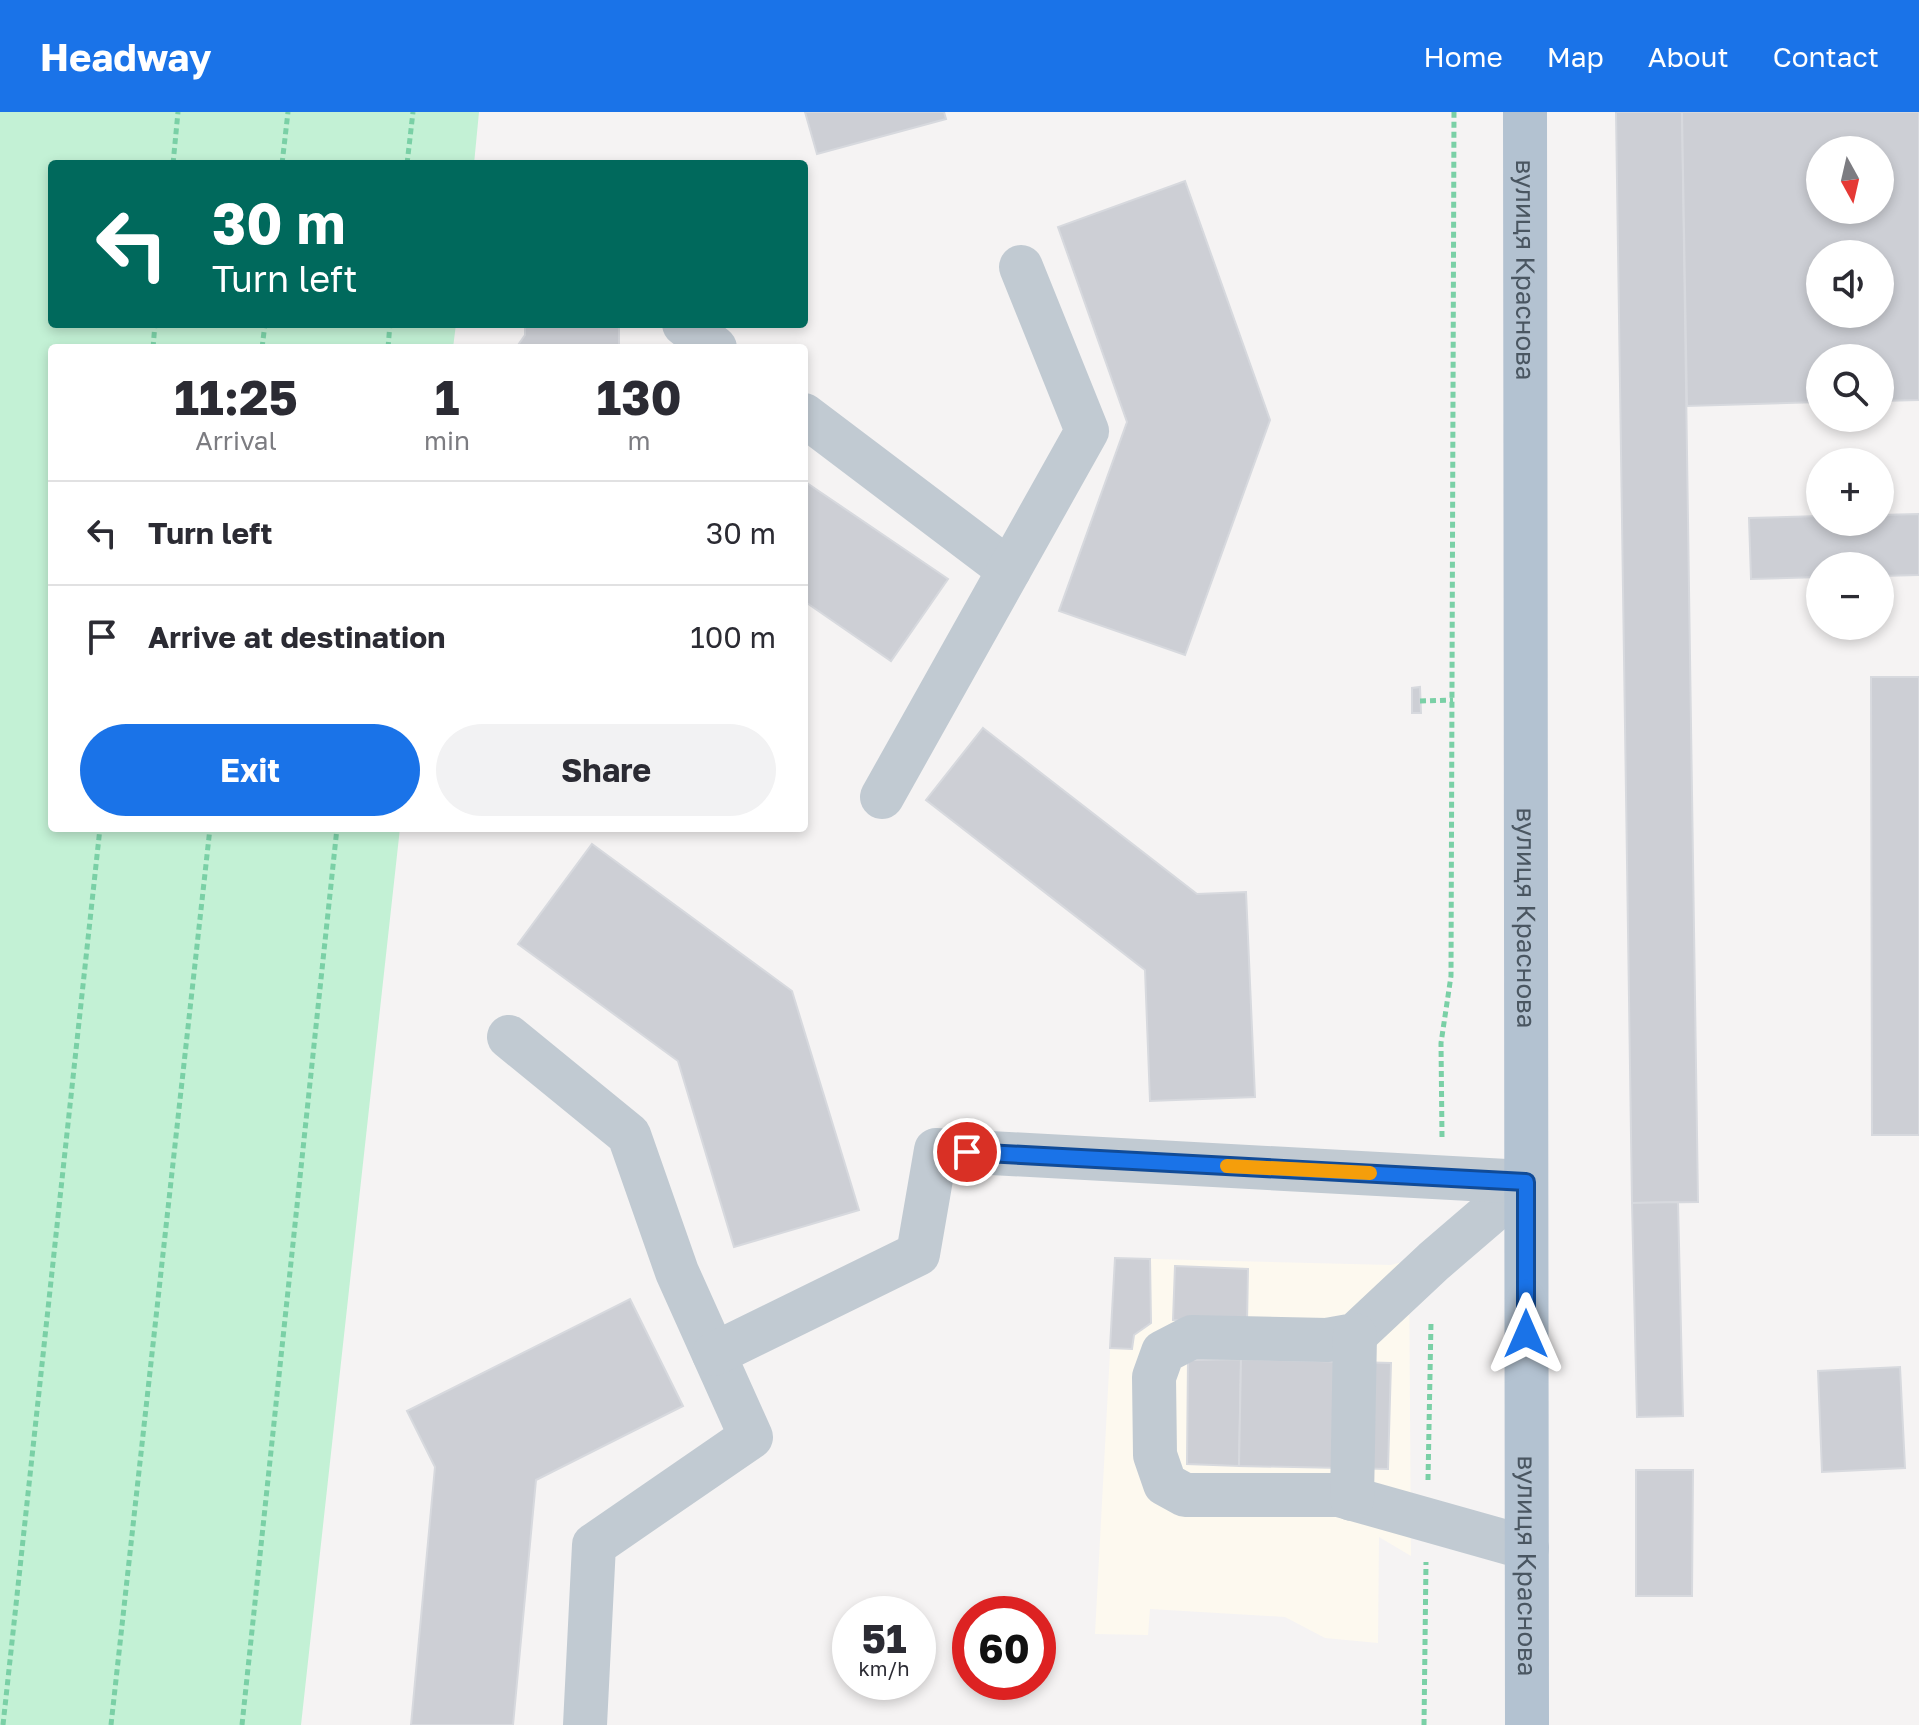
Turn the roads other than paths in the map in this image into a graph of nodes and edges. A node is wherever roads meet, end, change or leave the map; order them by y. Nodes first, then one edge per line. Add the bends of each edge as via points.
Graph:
1 (1525, 112) edge
2 (1021, 267) dead end
3 (689, 328) edge
4 (710, 344) edge
5 (808, 418) edge
6 (1009, 570) junction
7 (882, 797) dead end
8 (509, 1037) dead end
9 (1526, 1182) junction
10 (1355, 1335) junction
11 (714, 1354) junction
12 (1352, 1499) junction
13 (1527, 1548) junction
14 (585, 1725) edge
15 (1527, 1725) edge

1 - 9 main road, вулиця Краснова
2 - 6 lane via 1087,431
3 - 4 lane
5 - 6 lane
6 - 7 lane
8 - 11 lane via 629,1135 677,1272
9 - 10 lane
9 - 11 lane via 939,1146 918,1254
9 - 13 main road, вулиця Краснова
10 - 12 lane
10 - 12 lane via 1327,1340 1192,1337 1163,1352 1154,1377 1155,1455 1165,1484 1185,1495
11 - 14 lane via 751,1437 594,1545
12 - 13 lane
13 - 15 main road, вулиця Краснова

